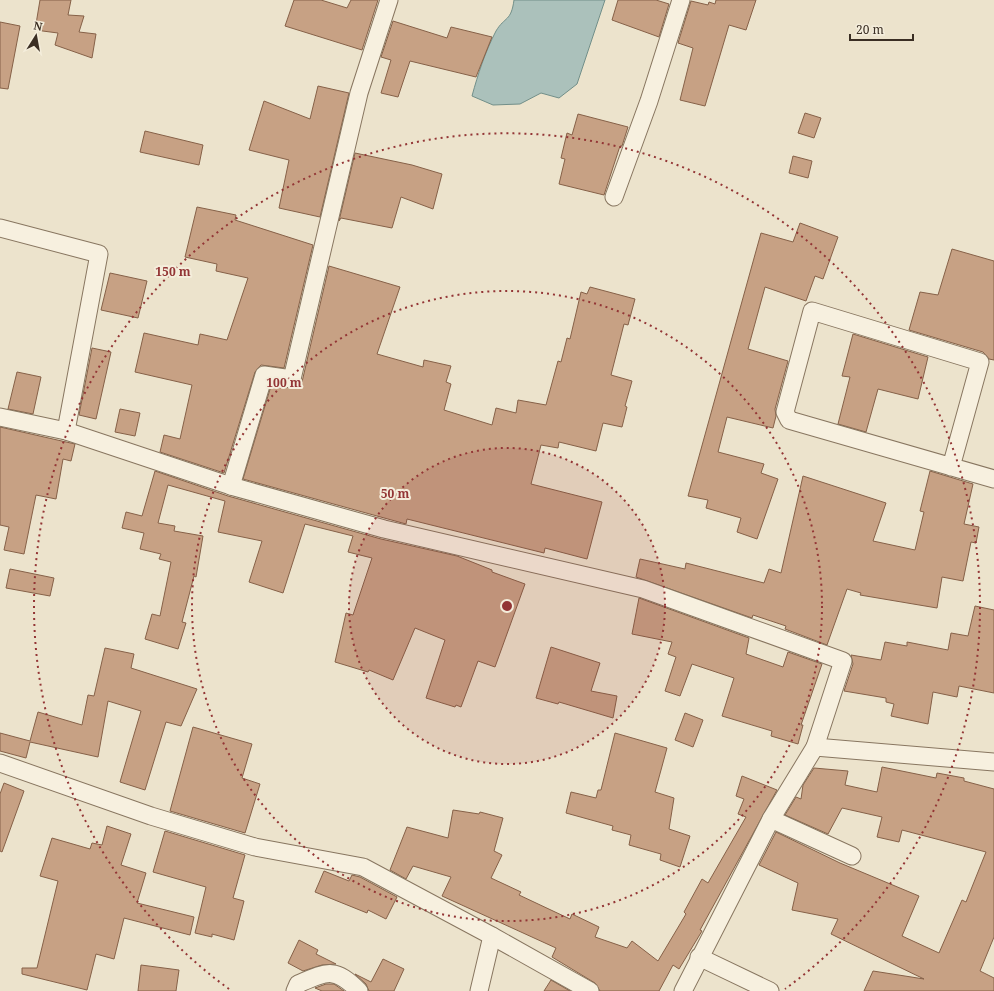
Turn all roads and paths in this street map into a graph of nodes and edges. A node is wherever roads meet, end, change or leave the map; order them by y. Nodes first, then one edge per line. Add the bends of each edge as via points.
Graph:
1 (389, 0) edge
2 (681, 0) edge
3 (614, 197) dead end
4 (0, 228) edge
5 (0, 417) edge
6 (66, 431) junction
7 (951, 467) junction
8 (994, 479) edge
9 (231, 486) junction
10 (815, 747) junction
11 (994, 762) edge
12 (0, 764) edge
13 (771, 819) junction
14 (852, 856) dead end
15 (492, 936) junction
16 (700, 957) junction
17 (295, 991) edge
18 (359, 991) edge
19 (480, 991) edge
20 (590, 991) edge
21 (683, 991) edge
22 (770, 991) edge

1 - 9 street via 359,93 292,379 264,374
2 - 3 street via 649,101
4 - 6 street via 99,254
5 - 6 street
6 - 9 street
7 - 7 street via 789,420 785,412 812,311 980,362
7 - 8 street
9 - 10 street via 384,529 643,589 843,661
10 - 11 street
10 - 13 street
12 - 15 street via 151,816 255,847 363,867
13 - 14 street
13 - 16 street
15 - 19 street
15 - 20 street
16 - 21 street
16 - 22 street
17 - 18 street via 298,984 324,973 345,977

